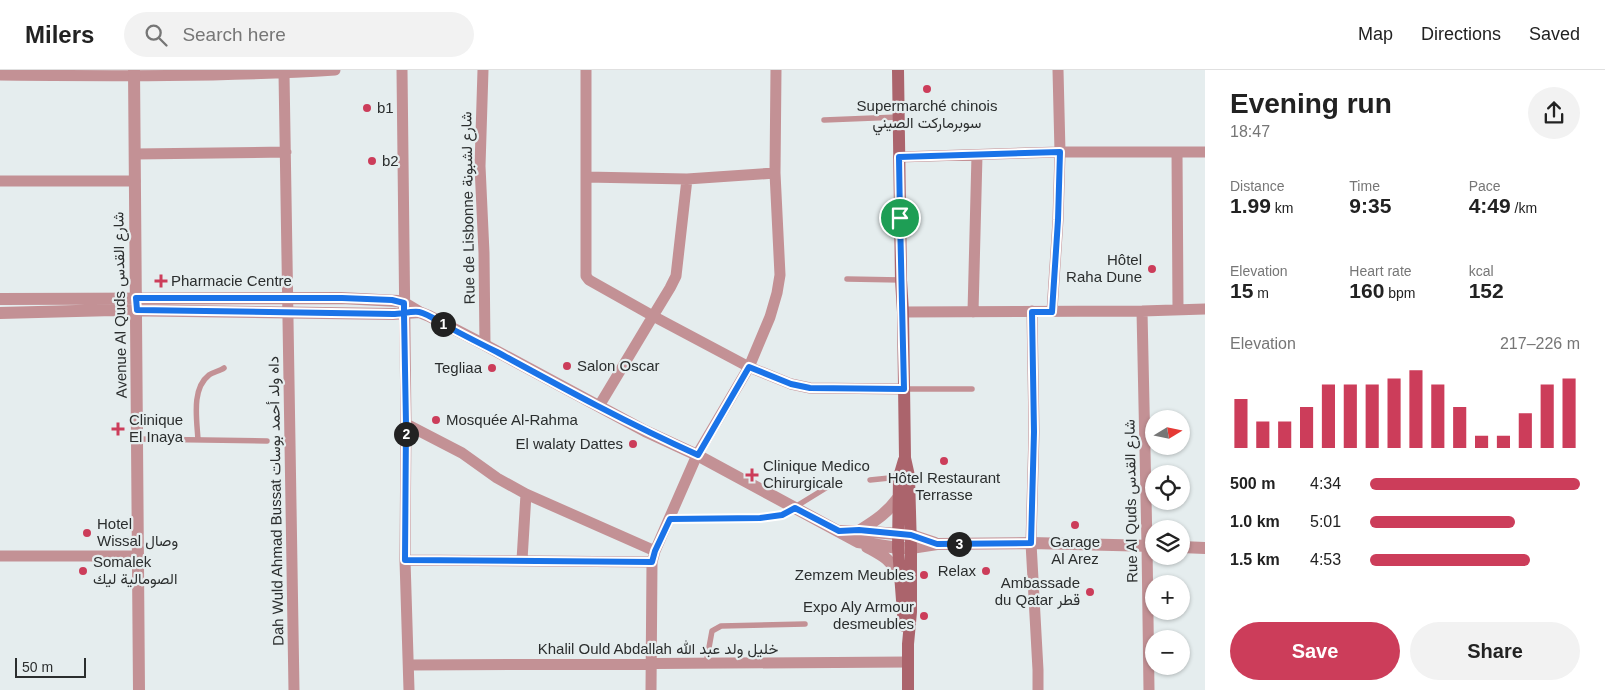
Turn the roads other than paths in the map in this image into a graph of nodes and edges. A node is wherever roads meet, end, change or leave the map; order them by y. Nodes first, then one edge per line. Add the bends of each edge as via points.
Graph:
1 (335, 70) edge
2 (402, 70) edge
3 (483, 70) edge
4 (586, 70) edge
5 (776, 70) edge
6 (898, 70) edge
7 (1058, 70) edge
8 (30, 72) edge
9 (134, 73) edge
10 (284, 73) junction
11 (0, 75) edge
12 (899, 117) junction
13 (824, 120) dead end
14 (286, 152) junction
15 (1060, 152) junction
16 (1177, 152) junction
17 (1205, 152) edge
18 (135, 154) junction
19 (977, 155) junction
20 (899, 157) junction
21 (775, 174) junction
22 (586, 177) junction
23 (686, 180) junction
24 (0, 181) edge
25 (135, 181) junction
26 (847, 279) dead end
27 (901, 280) junction
28 (288, 298) junction
29 (0, 300) edge
30 (137, 304) junction
31 (404, 308) junction
32 (1205, 309) edge
33 (1178, 310) junction
34 (1142, 311) junction
35 (288, 312) junction
36 (903, 312) junction
37 (974, 312) junction
38 (1032, 312) junction
39 (1052, 312) junction
40 (0, 313) edge
41 (653, 316) junction
42 (485, 345) junction
43 (749, 367) junction
44 (224, 368) dead end
45 (904, 389) junction
46 (972, 389) dead end
47 (599, 406) junction
48 (406, 424) junction
49 (137, 439) junction
50 (198, 440) junction
51 (268, 441) dead end
52 (698, 455) junction
53 (905, 458) junction
54 (899, 477) junction
55 (870, 480) dead end
56 (834, 483) dead end
57 (526, 494) junction
58 (898, 498) junction
59 (795, 508) junction
60 (670, 519) junction
61 (1150, 520) edge
62 (858, 536) junction
63 (907, 539) junction
64 (1031, 543) junction
65 (1145, 546) edge
66 (1190, 547) edge
67 (898, 548) junction
68 (1205, 548) edge
69 (0, 556) edge
70 (138, 556) junction
71 (654, 557) junction
72 (405, 560) junction
73 (522, 560) junction
74 (1151, 565) edge
75 (900, 577) junction
76 (805, 624) dead end
77 (908, 644) junction
78 (908, 662) junction
79 (651, 664) junction
80 (706, 664) junction
81 (409, 665) junction
82 (139, 690) edge
83 (294, 690) edge
84 (409, 690) edge
85 (651, 690) edge
86 (908, 690) edge
87 (1038, 690) edge
88 (1149, 690) edge

1 - 10 street
2 - 31 street
3 - 42 street, Rue de Lisbonne شارع لشبونة via 480,166
4 - 22 street
5 - 21 street
6 - 12 main road
7 - 15 street
8 - 9 street
8 - 11 street
9 - 10 street
9 - 18 street, Avenue Al Quds شارع القدس
10 - 14 street, Dah Wuld Ahmad Bussat داه ولد أحمد بوسات
12 - 13 lane
12 - 20 main road
14 - 18 street
14 - 28 street, Dah Wuld Ahmad Bussat داه ولد أحمد بوسات
15 - 16 street
15 - 19 street
15 - 39 street
16 - 17 street
16 - 33 street
18 - 25 street, Avenue Al Quds شارع القدس
19 - 20 street
19 - 37 street
20 - 27 main road
21 - 23 street
21 - 43 street via 780,275 770,318
22 - 23 street
22 - 41 street via 586,276
23 - 41 street via 676,276
24 - 25 street
25 - 30 street, Avenue Al Quds شارع القدس
26 - 27 lane
27 - 36 main road
28 - 30 street
28 - 31 street via 392,300
28 - 35 street, Dah Wuld Ahmad Bussat داه ولد أحمد بوسات
29 - 30 street
30 - 35 street
30 - 40 street
30 - 49 street, Avenue Al Quds شارع القدس
31 - 35 street
31 - 42 street via 429,316
31 - 48 street
32 - 33 street
33 - 34 street
34 - 39 street
34 - 61 street, Rue Al Quds شارع القدس
35 - 83 street, Dah Wuld Ahmad Bussat داه ولد أحمد بوسات
36 - 37 street
36 - 45 main road
37 - 38 street
38 - 39 street
38 - 64 street via 1034,432
41 - 43 street
41 - 47 street
42 - 47 street
43 - 45 street via 810,388
43 - 52 street
44 - 50 lane via 209,375 200,386
45 - 46 lane
45 - 53 main road
47 - 52 street
48 - 57 street via 462,453
48 - 72 street
49 - 50 lane
49 - 70 street, Avenue Al Quds شارع القدس
50 - 51 lane
52 - 59 street
52 - 60 street
53 - 54 main road
53 - 63 main road via 909,476
54 - 55 lane
54 - 58 main road
56 - 59 lane
57 - 71 street
57 - 73 street
58 - 62 street via 888,511
58 - 63 main road
59 - 60 lane via 782,515 760,518
59 - 62 street via 839,531
60 - 71 street
62 - 63 street
62 - 67 street
62 - 75 street via 891,562
63 - 64 street via 937,544
63 - 67 main road
63 - 77 main road via 911,612
64 - 65 street
64 - 87 street
66 - 68 street
67 - 75 main road
69 - 70 street
70 - 82 street, Avenue Al Quds شارع القدس
71 - 73 street
71 - 79 street
72 - 73 street
72 - 81 street
74 - 88 street, Rue Al Quds شارع القدس
75 - 77 main road
76 - 80 lane via 716,628 712,631
77 - 78 main road
78 - 80 street, Khalil Ould Abdallah خليل ولد عبد الله
78 - 86 main road
79 - 80 street, Khalil Ould Abdallah خليل ولد عبد الله
79 - 81 street, Khalil Ould Abdallah خليل ولد عبد الله
79 - 85 street
81 - 84 street

